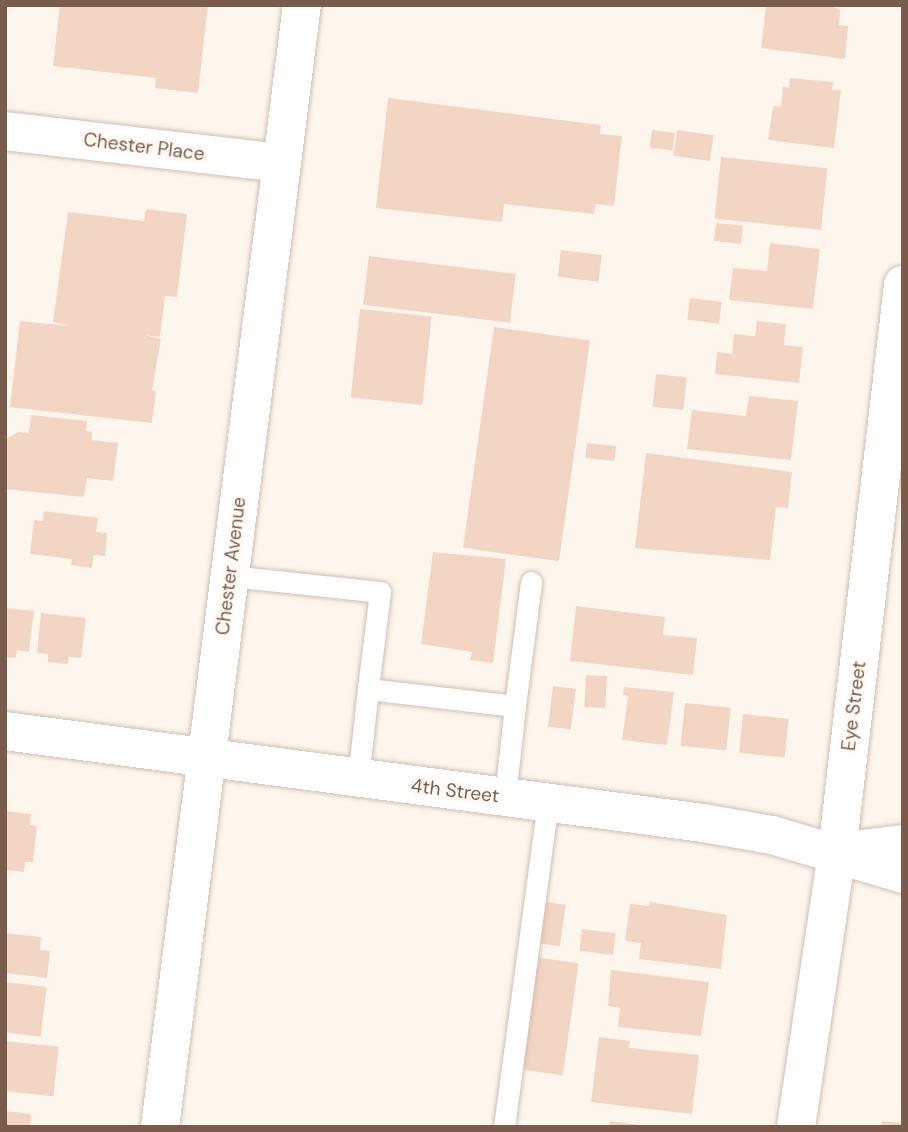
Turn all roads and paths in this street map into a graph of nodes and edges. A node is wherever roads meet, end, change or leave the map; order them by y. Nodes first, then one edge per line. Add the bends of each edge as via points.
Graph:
1 (302, 5) edge
2 (5, 131) edge
3 (282, 163) junction
4 (903, 285) edge
5 (230, 576) junction
6 (531, 582) dead end
7 (368, 689) junction
8 (515, 706) junction
9 (5, 731) edge
10 (207, 758) junction
11 (358, 779) junction
12 (505, 797) junction
13 (548, 803) junction
14 (903, 844) edge
15 (837, 852) junction
16 (903, 874) edge
17 (160, 1127) edge
18 (504, 1127) edge
19 (796, 1127) edge

1 - 3 street, Chester Avenue
2 - 3 street, Chester Place
3 - 5 street, Chester Avenue
4 - 15 street, Eye Street
5 - 7 lane via 380,592
5 - 10 street, Chester Avenue
6 - 8 lane
7 - 8 lane
7 - 11 lane
8 - 12 lane
9 - 10 street, 4th Street
10 - 11 street, 4th Street
10 - 17 street, Chester Avenue
11 - 12 street, 4th Street
12 - 13 street, 4th Street
13 - 15 street, 4th Street via 703,823
13 - 18 lane
14 - 15 street, 4th Street
15 - 16 street
15 - 19 street, Eye Street

